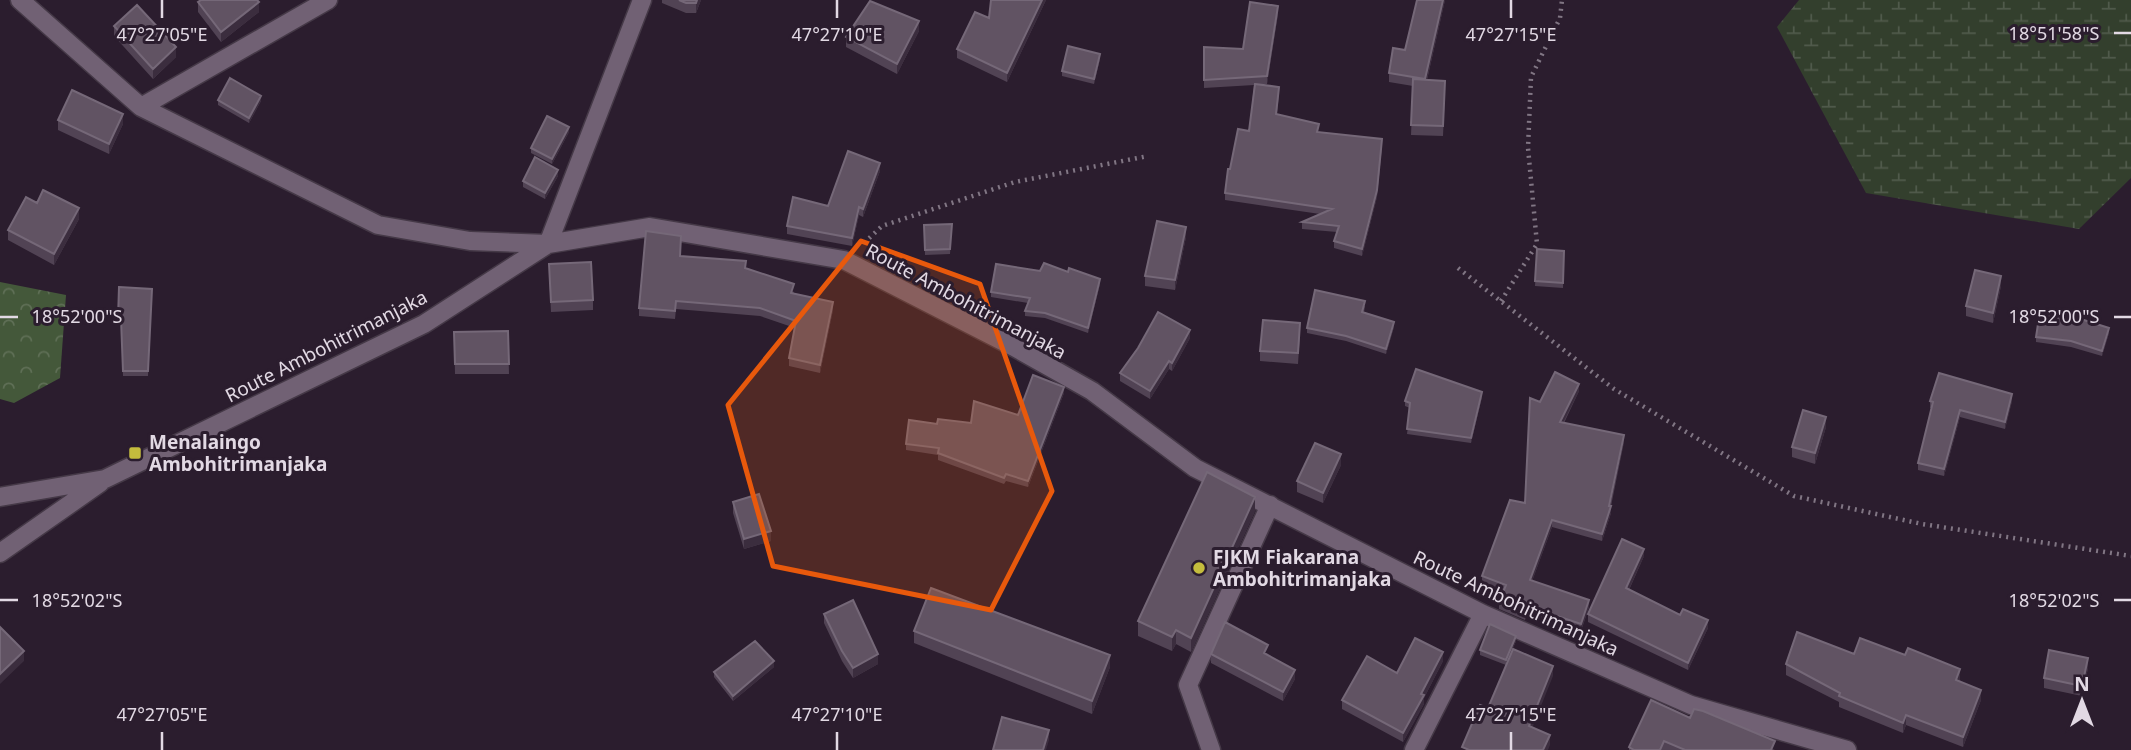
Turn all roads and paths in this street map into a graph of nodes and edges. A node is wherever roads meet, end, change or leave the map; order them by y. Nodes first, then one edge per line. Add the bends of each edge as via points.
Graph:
1 (20, 0) edge
2 (328, 0) edge
3 (642, 0) edge
4 (1562, 0) edge
5 (141, 107) junction
6 (1148, 156) dead end
7 (548, 244) junction
8 (844, 260) junction
9 (1458, 268) dead end
10 (1501, 301) junction
11 (105, 479) junction
12 (0, 497) edge
13 (1270, 505) junction
14 (0, 553) edge
15 (2131, 556) edge
16 (1483, 614) junction
17 (1211, 750) edge
18 (1414, 750) edge
19 (1847, 750) edge

1 - 5 street
2 - 5 street
3 - 7 street
4 - 10 path via 1560,18 1531,77 1528,148 1537,244
5 - 7 street via 378,225 470,241
6 - 8 path via 1014,182 882,226
7 - 8 street, Route Ambohitrimanjaka via 650,227
7 - 11 street, Route Ambohitrimanjaka via 424,324
8 - 13 street, Route Ambohitrimanjaka via 1092,391 1195,468
9 - 10 path
10 - 15 path via 1614,389 1794,496 1922,524
11 - 12 street, Route Ambohitrimanjaka
11 - 14 street
13 - 16 street, Route Ambohitrimanjaka
13 - 17 street via 1188,685
16 - 18 street
16 - 19 street, Route Ambohitrimanjaka via 1691,705

